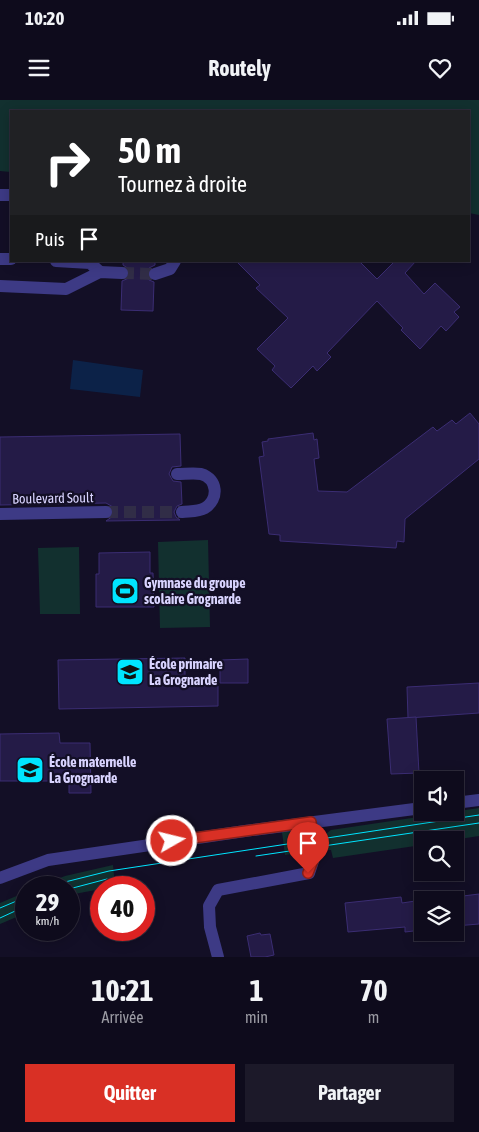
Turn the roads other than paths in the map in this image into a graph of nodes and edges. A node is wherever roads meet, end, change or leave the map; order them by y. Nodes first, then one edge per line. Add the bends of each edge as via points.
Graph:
1 (73, 262) edge
2 (174, 262) edge
3 (100, 272) junction
4 (122, 273) tunnel mouth
5 (155, 274) tunnel mouth
6 (0, 286) edge
7 (177, 474) dead end
8 (106, 512) tunnel mouth
9 (182, 512) tunnel mouth
10 (0, 514) edge
11 (479, 800) edge
12 (464, 802) edge
13 (414, 809) edge
14 (311, 822) junction
15 (0, 878) edge
16 (218, 957) edge

1 - 3 street via 90,263
2 - 5 street via 170,269
3 - 4 street
3 - 6 street via 66,289
7 - 9 street via 201,474 211,479 215,487 207,507
8 - 10 street, Boulevard Soult
11 - 12 street
13 - 14 street
14 - 15 street via 48,860
14 - 16 street via 314,858 308,873 218,890 209,906 210,927

